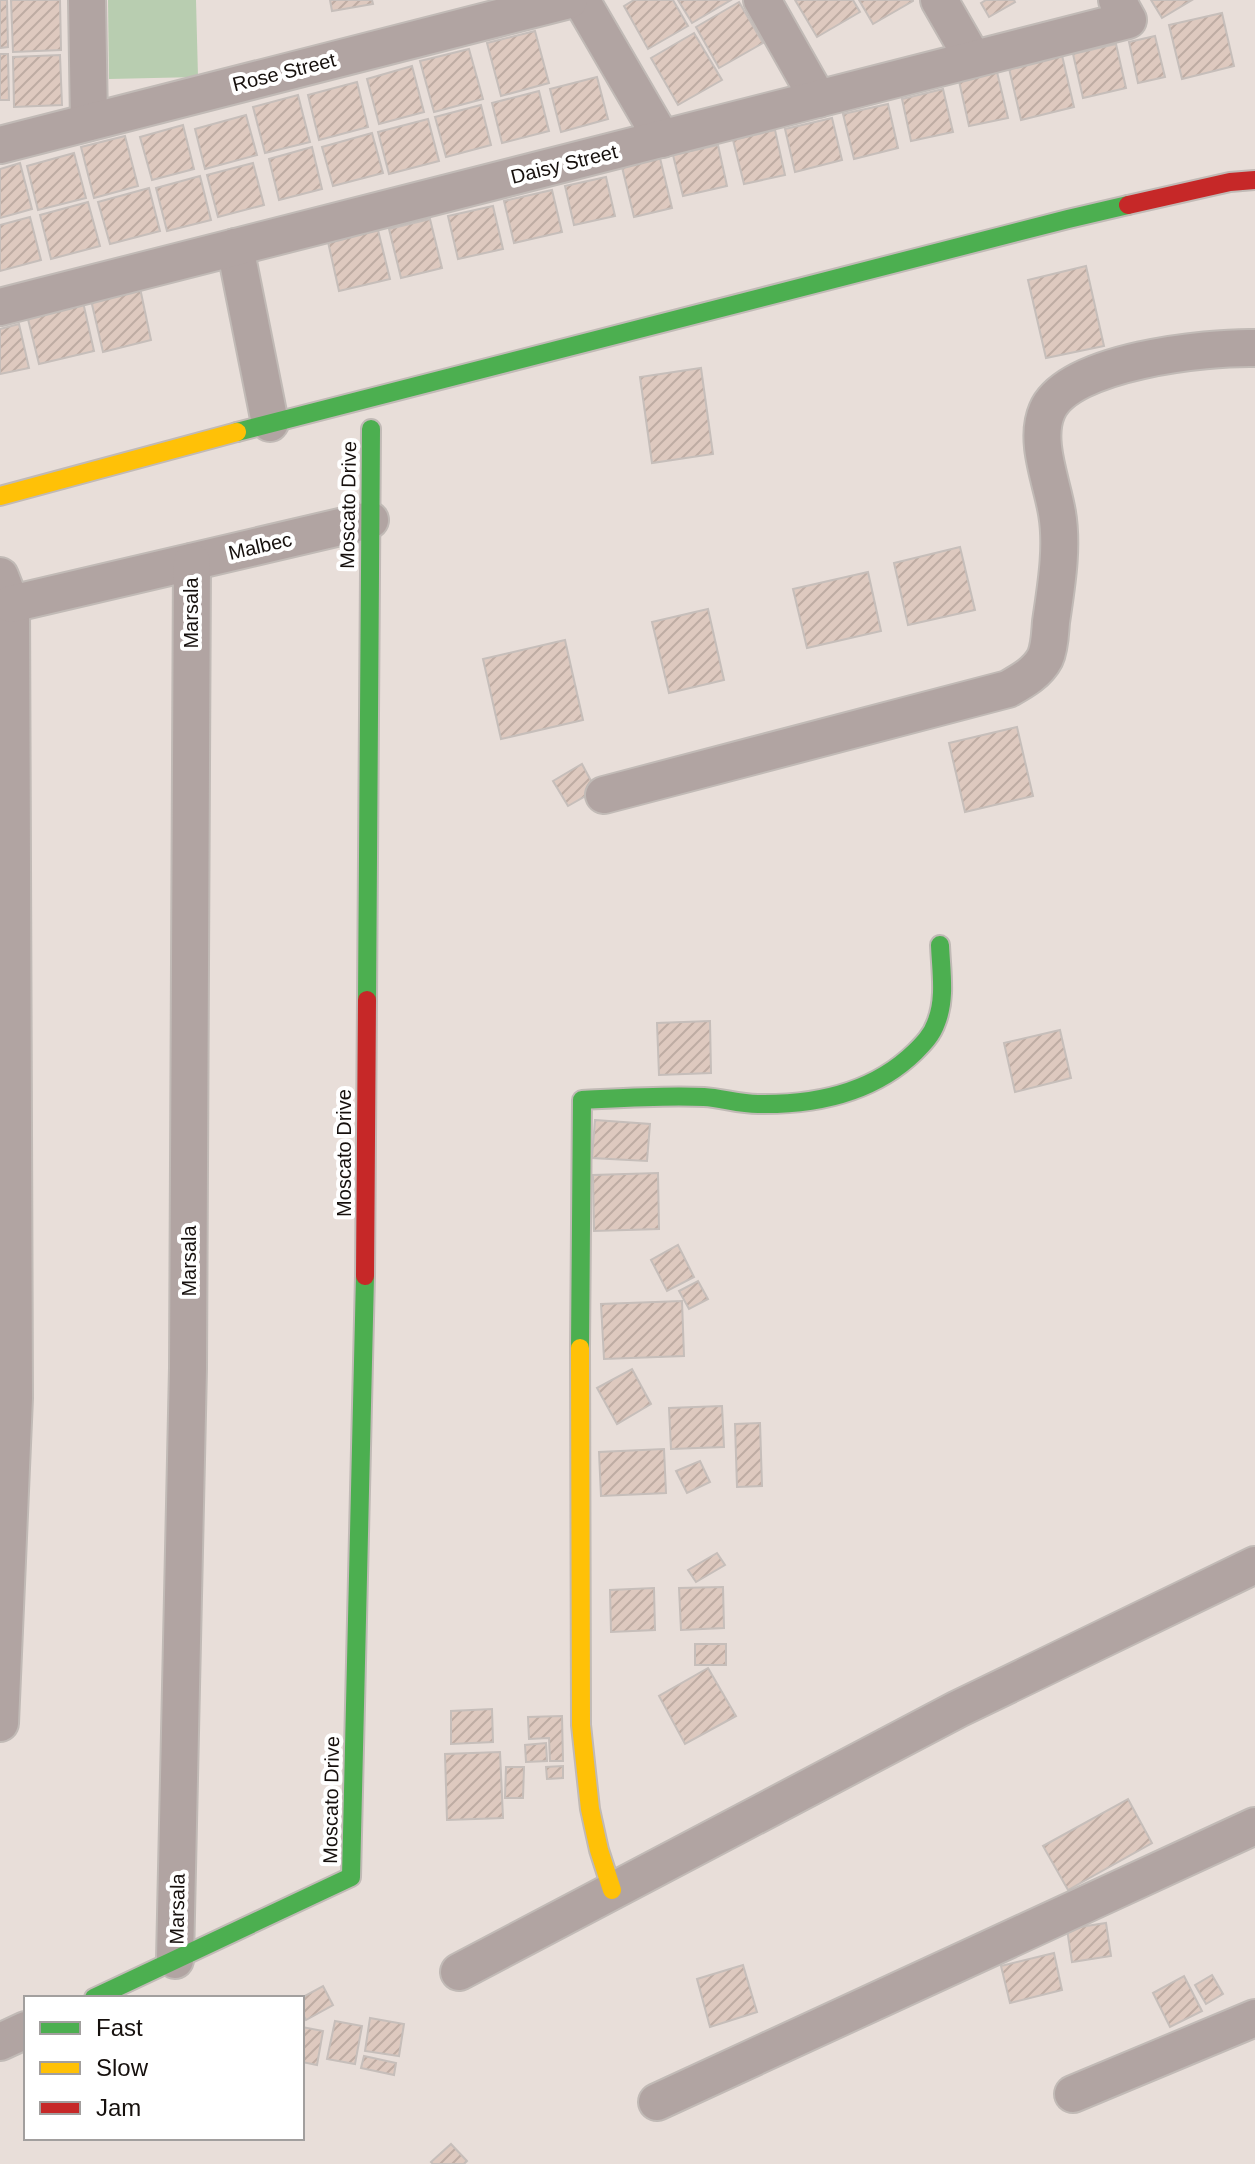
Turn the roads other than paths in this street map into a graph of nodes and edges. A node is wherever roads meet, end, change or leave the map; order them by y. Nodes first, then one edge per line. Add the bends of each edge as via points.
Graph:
1 (87, 0) edge
2 (569, 0) edge
3 (581, 0) edge
4 (762, 0) edge
5 (939, 0) edge
6 (1123, 10) edge
7 (973, 59) junction
8 (818, 99) junction
9 (89, 122) junction
10 (662, 139) junction
11 (0, 145) edge
12 (1255, 180) edge
13 (235, 247) junction
14 (0, 307) edge
15 (1255, 348) edge
16 (270, 423) junction
17 (371, 429) dead end
18 (0, 496) edge
19 (370, 520) junction
20 (192, 562) junction
21 (5, 590) edge
22 (604, 795) dead end
23 (940, 945) dead end
24 (1255, 1565) edge
25 (0, 1723) edge
26 (1255, 1826) edge
27 (612, 1890) junction
28 (175, 1960) junction
29 (459, 1972) dead end
30 (98, 1996) edge
31 (1255, 2018) edge
32 (24, 2031) edge
33 (0, 2042) edge
34 (1073, 2094) dead end
35 (657, 2102) dead end

1 - 9 street
2 - 9 street, Rose Street
3 - 10 street
4 - 8 street
5 - 7 street
6 - 7 street, Daisy Street
7 - 8 street, Daisy Street
8 - 10 street, Daisy Street
9 - 11 street, Rose Street
10 - 13 street, Daisy Street
12 - 16 street via 1068,219
13 - 14 street, Daisy Street
13 - 16 street
15 - 22 street via 1170,353 1125,365 1079,381 1048,408 1042,442 1058,516 1056,585 1045,658 1024,680 1008,689
16 - 18 street
17 - 19 street, Moscato Drive
19 - 20 street, Malbec
19 - 28 street, Moscato Drive via 364,1362 351,1877
20 - 21 street, Malbec
20 - 28 street, Marsala via 189,1352
21 - 25 street via 14,1398
23 - 27 street via 943,996 935,1028 911,1056 878,1081 840,1097 756,1105 717,1098 582,1100 582,1735 594,1839
24 - 27 street via 958,1709
26 - 35 street
27 - 29 street
28 - 30 street
31 - 34 street
32 - 33 street

